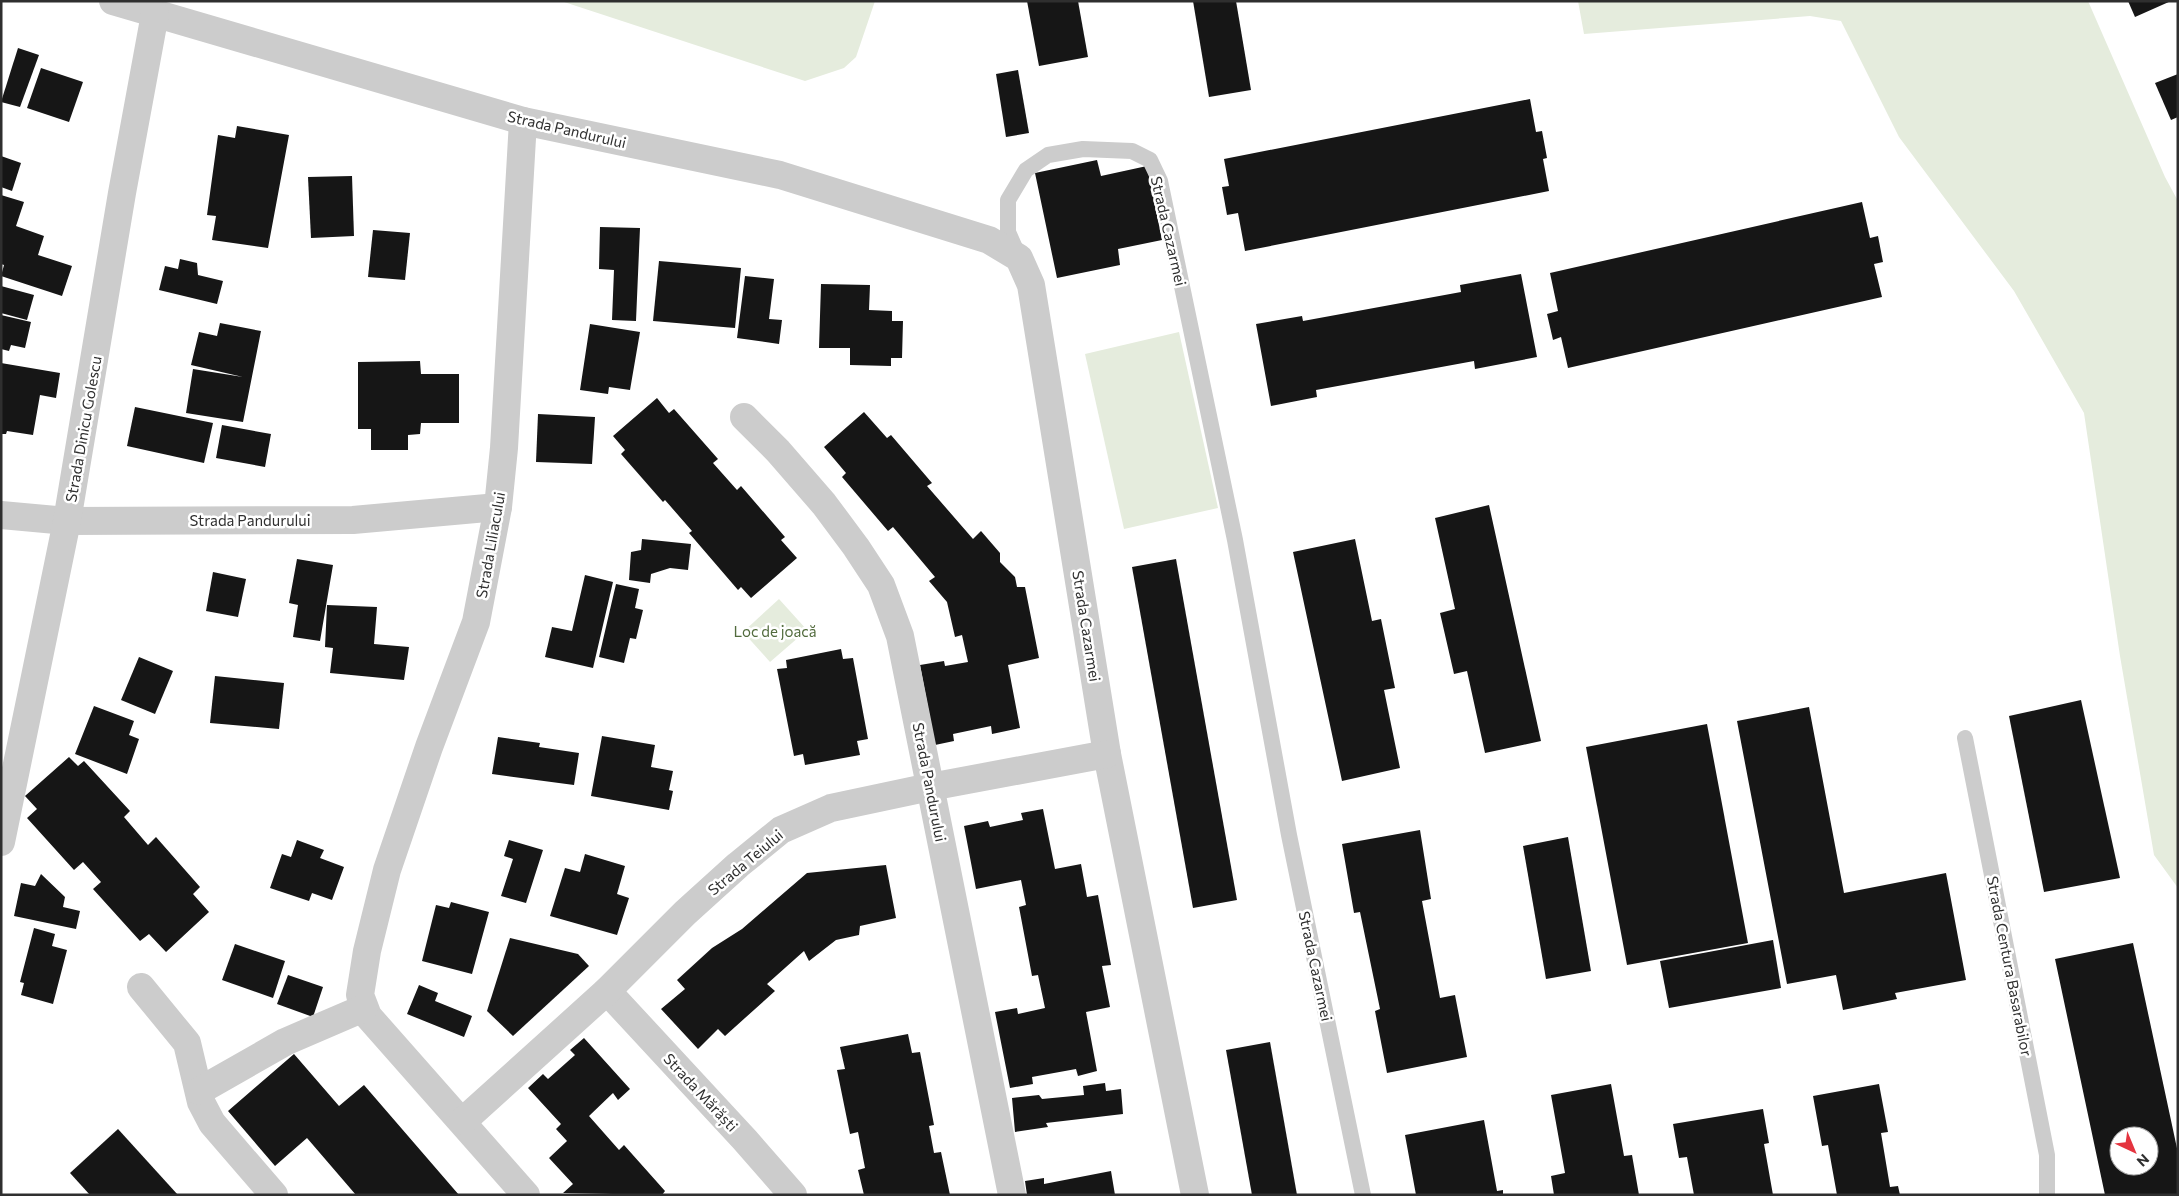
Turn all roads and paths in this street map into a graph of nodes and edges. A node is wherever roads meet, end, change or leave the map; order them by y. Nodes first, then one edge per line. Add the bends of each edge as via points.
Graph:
1 (113, 1) edge
2 (155, 14) junction
3 (523, 121) junction
4 (1019, 258) junction
5 (744, 417) dead end
6 (498, 508) junction
7 (1, 515) edge
8 (67, 521) junction
9 (1966, 738) dead end
10 (1108, 754) junction
11 (930, 786) junction
12 (1, 842) edge
13 (142, 987) dead end
14 (608, 991) junction
15 (364, 1008) junction
16 (199, 1090) junction
17 (463, 1121) junction
18 (274, 1195) edge
19 (526, 1195) edge
20 (792, 1195) edge
21 (1012, 1195) edge
22 (1194, 1195) edge
23 (1363, 1195) edge
24 (2047, 1195) edge

1 - 2 street, Strada Pandurului
2 - 3 street, Strada Pandurului
2 - 8 street, Strada Dinicu Golescu
3 - 4 street, Strada Pandurului via 780,175 989,240
3 - 6 street, Strada Liliacului
4 - 10 street, Strada Cazarmei via 1031,285
4 - 23 lane, Strada Cazarmei via 1008,232 1008,200 1026,170 1048,155 1083,149 1132,150 1150,160 1160,181 1229,511 1289,835
5 - 11 street, Strada Pandurului via 824,504 882,585 900,636
6 - 8 street, Strada Pandurului via 353,520
6 - 15 street, Strada Liliacului via 476,622 391,860 367,951 360,995
7 - 8 street, Strada Pandurului
8 - 12 street, Strada Dinicu Golescu
9 - 24 lane, Strada Centura Basarabilor via 2047,1155
10 - 11 street, Strada Teiului
10 - 22 street, Strada Cazarmei
11 - 14 street, Strada Teiului via 831,808 781,830 685,913
11 - 21 street, Strada Pandurului
13 - 16 street via 187,1043
14 - 17 street, Strada Teiului
14 - 20 street, Strada Mărăști
15 - 16 street via 285,1042
15 - 17 street
16 - 18 street via 201,1102 212,1123
17 - 19 street

